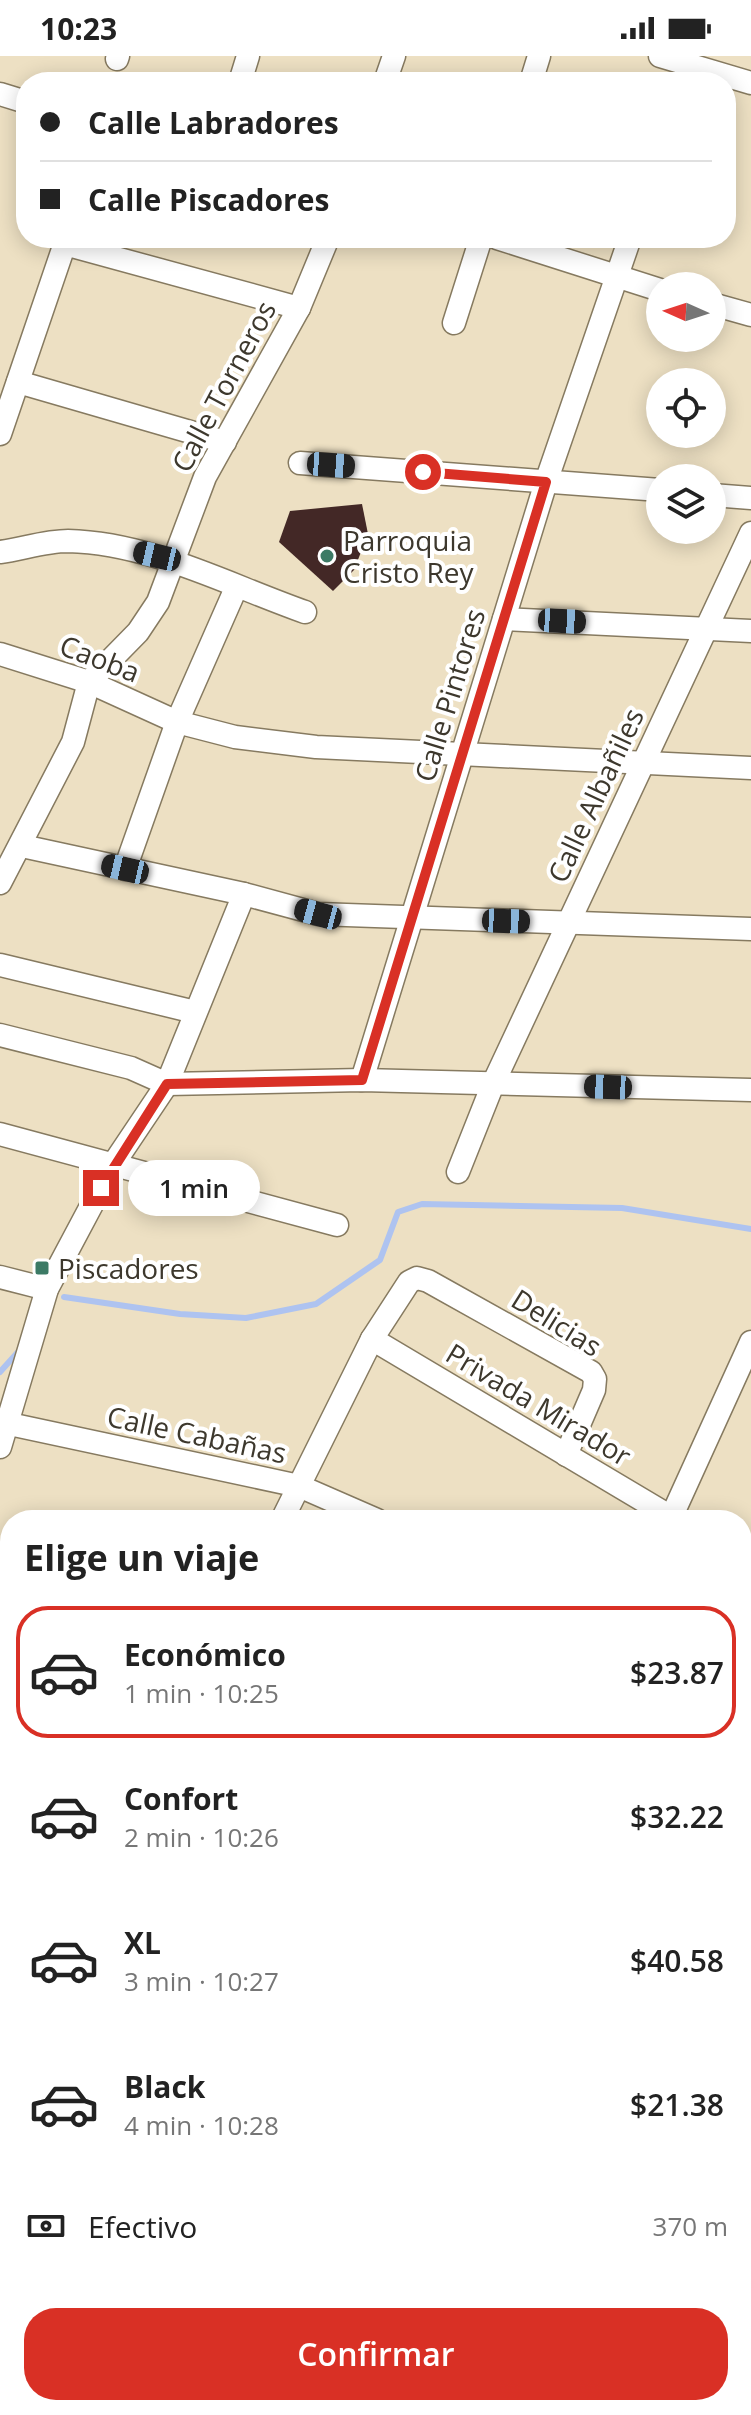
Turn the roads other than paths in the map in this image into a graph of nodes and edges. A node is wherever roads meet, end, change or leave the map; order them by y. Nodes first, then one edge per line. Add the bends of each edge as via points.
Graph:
1 (660, 56) edge
2 (681, 66) edge
3 (706, 72) edge
4 (65, 248) edge
5 (79, 248) edge
6 (324, 248) edge
7 (478, 248) edge
8 (527, 248) edge
9 (627, 248) edge
10 (618, 278) junction
11 (646, 286) edge
12 (299, 308) junction
13 (726, 308) edge
14 (751, 315) edge
15 (454, 323) dead end
16 (18, 382) junction
17 (0, 434) edge
18 (225, 442) junction
19 (300, 463) dead end
20 (546, 482) junction
21 (646, 489) edge
22 (726, 496) edge
23 (751, 498) edge
24 (751, 533) edge
25 (0, 552) edge
26 (172, 562) junction
27 (236, 588) junction
28 (305, 612) dead end
29 (504, 619) junction
30 (706, 628) junction
31 (751, 631) edge
32 (0, 654) edge
33 (89, 682) junction
34 (177, 722) junction
35 (462, 755) junction
36 (643, 763) junction
37 (751, 768) edge
38 (22, 846) junction
39 (125, 869) junction
40 (0, 883) edge
41 (244, 894) junction
42 (412, 917) junction
43 (569, 923) junction
44 (751, 929) edge
45 (0, 965) edge
46 (195, 1012) junction
47 (0, 1035) edge
48 (362, 1080) junction
49 (167, 1084) junction
50 (493, 1084) junction
51 (751, 1090) edge
52 (0, 1134) edge
53 (114, 1163) junction
54 (458, 1172) dead end
55 (337, 1225) dead end
56 (0, 1277) edge
57 (47, 1289) junction
58 (372, 1339) junction
59 (751, 1342) edge
60 (5, 1423) edge
61 (0, 1447) edge
62 (566, 1455) junction
63 (299, 1486) junction
64 (287, 1510) edge
65 (354, 1510) edge
66 (657, 1510) edge
67 (676, 1510) edge

1 - 2 street
2 - 3 street
4 - 16 street
5 - 12 street
6 - 12 street, Calle Torneros
7 - 15 street
8 - 10 street
9 - 10 street, Calle Pintores
10 - 11 street
10 - 20 street, Calle Pintores
12 - 18 street, Calle Torneros
13 - 14 street
16 - 17 street
16 - 18 street
18 - 26 street, Calle Torneros via 205,477
19 - 20 street
20 - 21 street
20 - 29 street, Calle Pintores
22 - 23 street
24 - 30 street, Calle Albañiles
25 - 26 street via 64,541 112,545
26 - 27 street
26 - 33 street, Calle Torneros via 158,602 138,632
27 - 28 street
27 - 34 street
29 - 30 street
29 - 35 street, Calle Pintores
30 - 31 street
30 - 36 street, Calle Albañiles
32 - 33 street, Caoba
33 - 34 street, Caoba
33 - 38 street via 73,742
34 - 35 street, Caoba via 235,737 316,747
34 - 39 street
35 - 36 street, Caoba
35 - 42 street, Calle Pintores
36 - 37 street, Caoba
36 - 43 street, Calle Albañiles
38 - 39 street
38 - 40 street
39 - 41 street
41 - 42 street via 318,914
41 - 46 street
42 - 43 street
42 - 48 street, Calle Pintores
43 - 44 street
43 - 50 street, Calle Albañiles
45 - 46 street
46 - 49 street
47 - 49 street via 131,1068
48 - 49 street
48 - 50 street
49 - 53 street
50 - 51 street
50 - 54 street, Calle Albañiles
52 - 53 street
53 - 55 street
53 - 57 street
56 - 57 street
57 - 60 street
58 - 62 street, Privada Mirador
58 - 62 street, Delicias via 409,1282 417,1278 591,1372 594,1390
58 - 63 street
59 - 67 street
60 - 61 street
60 - 63 street, Calle Cabañas
62 - 66 street, Privada Mirador
63 - 64 street
63 - 65 street, Calle Cabañas

